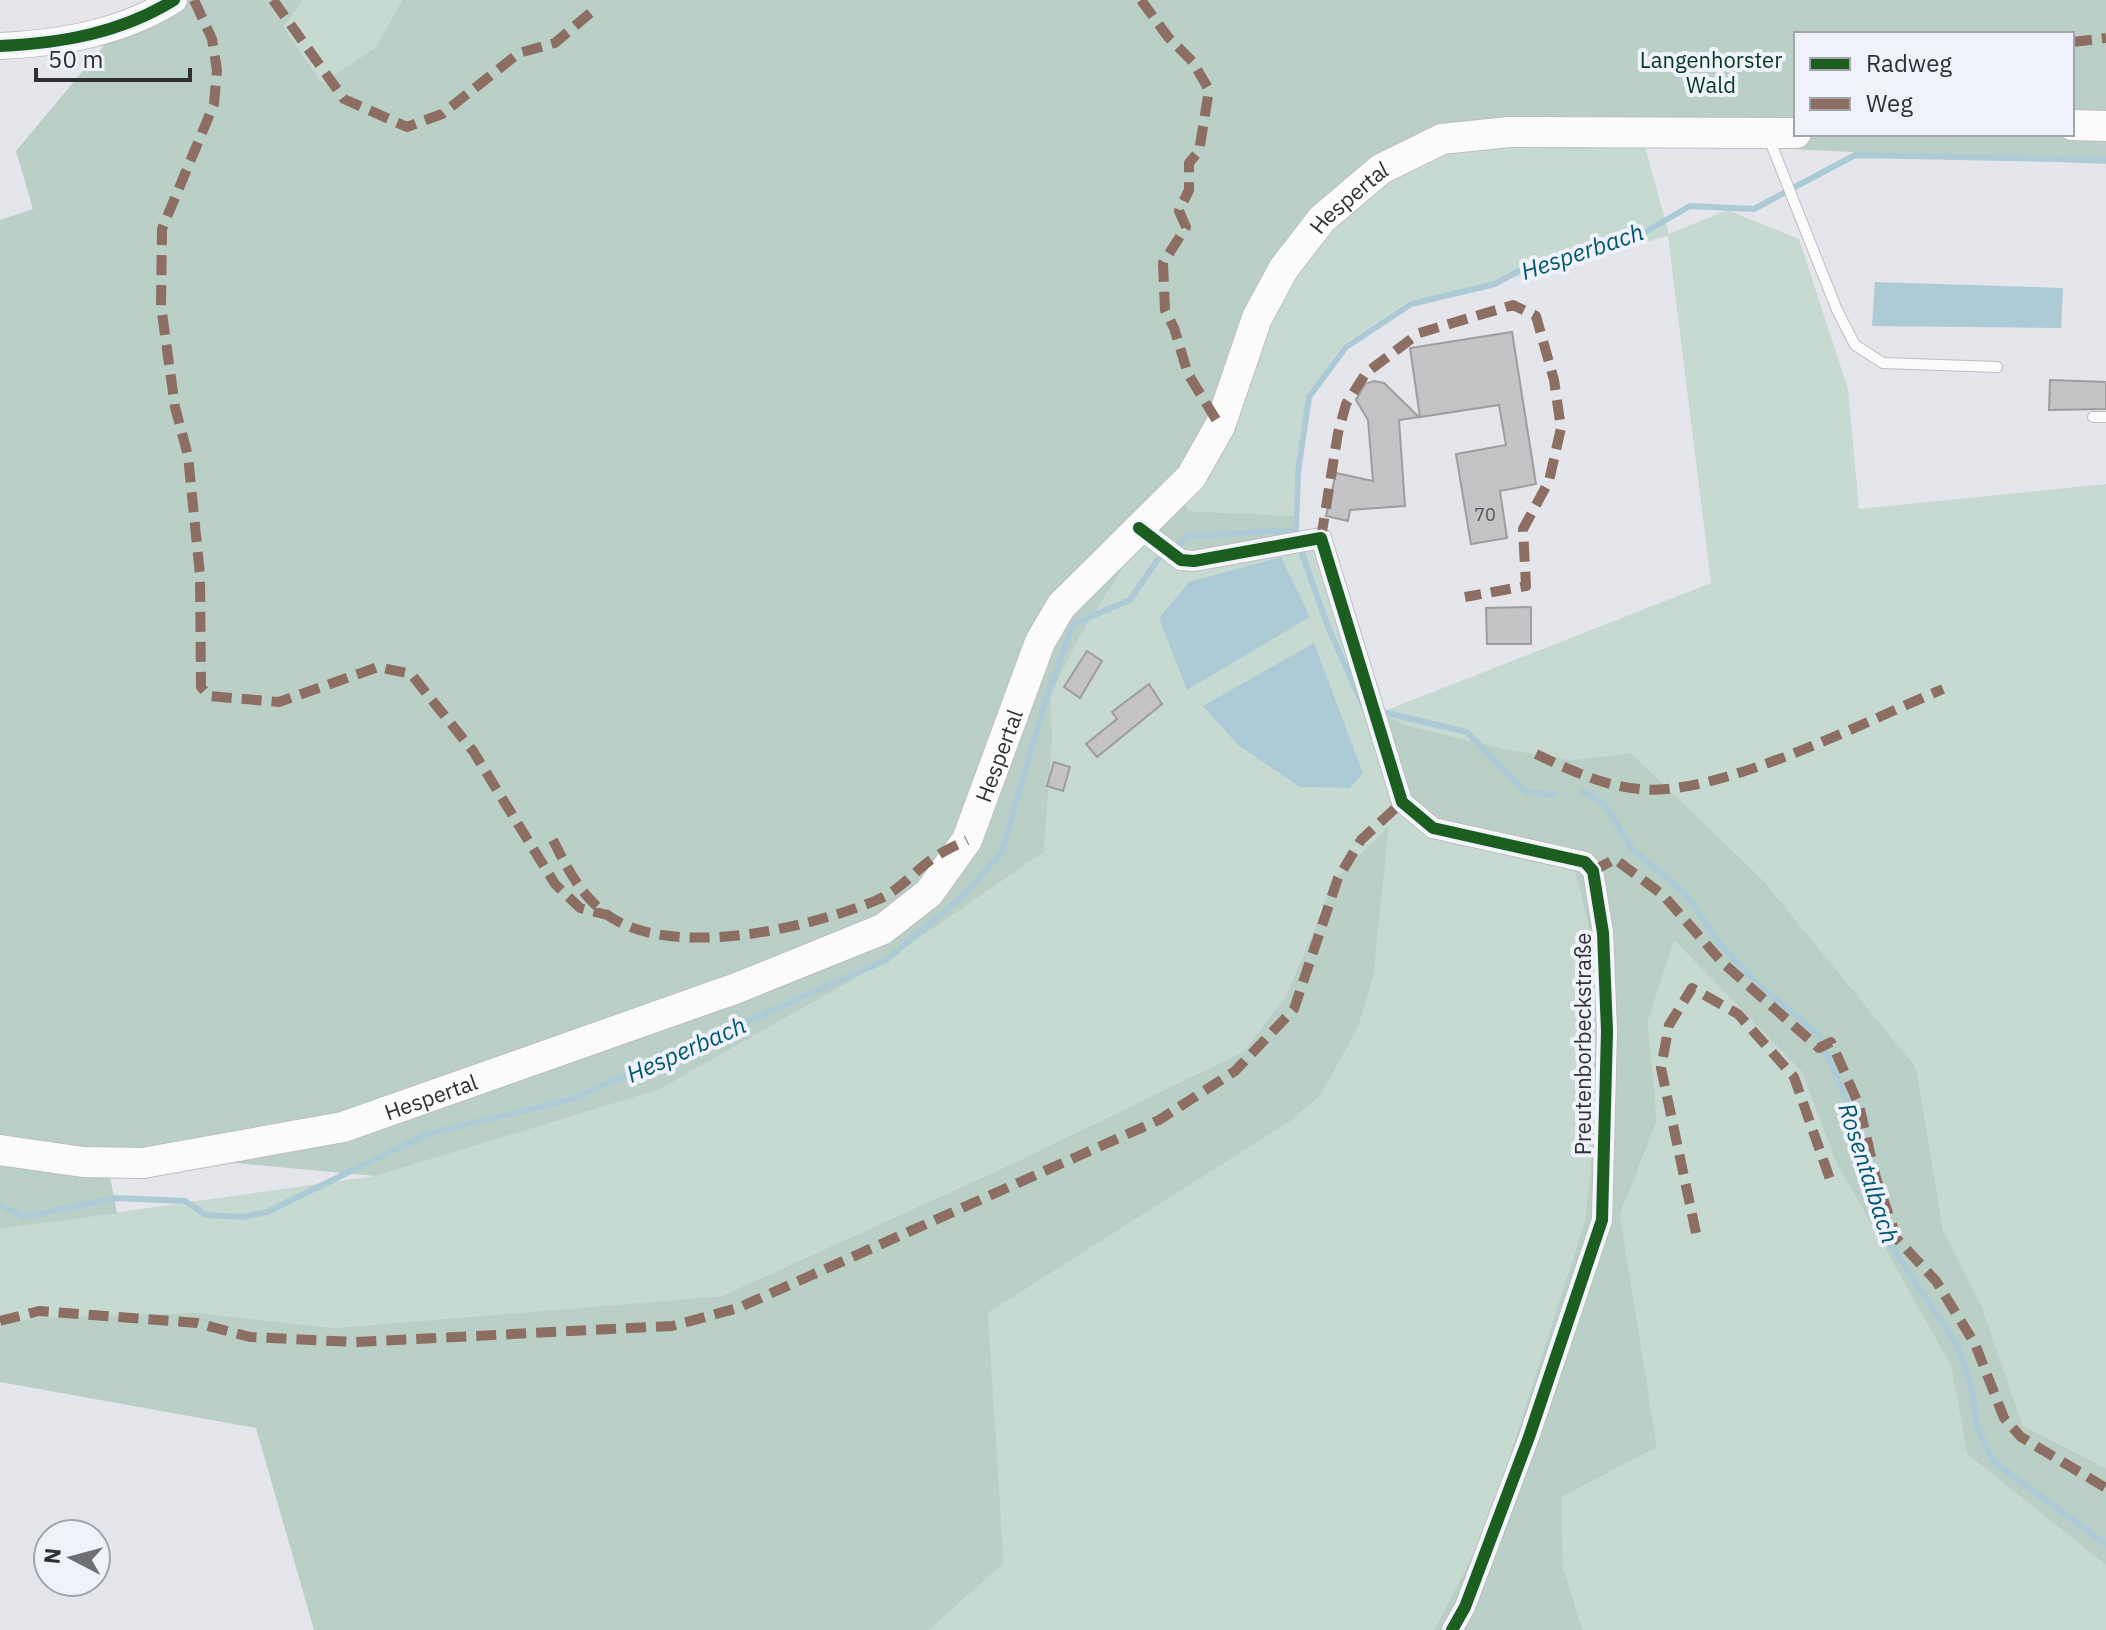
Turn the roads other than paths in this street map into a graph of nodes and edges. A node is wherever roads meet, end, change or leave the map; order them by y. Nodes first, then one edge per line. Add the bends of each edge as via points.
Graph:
1 (174, 0) edge
2 (0, 46) edge
3 (2074, 125) edge
4 (2106, 126) edge
5 (1781, 133) edge
6 (1997, 367) dead end
7 (2093, 417) dead end
8 (2106, 417) edge
9 (1139, 528) junction
10 (0, 1150) edge
11 (1452, 1630) edge

1 - 2 street via 113,30
3 - 4 main road
5 - 6 lane via 1782,171 1855,345 1883,363
5 - 9 main road, Hespertal via 1509,132 1442,139 1381,169 1322,219 1284,268 1257,318 1220,426 1191,477
7 - 8 lane
9 - 10 main road, Hespertal via 1061,606 1040,642 967,840 929,893 883,929 737,988 343,1127 143,1163 83,1162
9 - 11 street, Preutenborbeckstraße via 1176,557 1194,561 1321,538 1402,802 1433,828 1585,862 1593,871 1603,933 1607,1031 1602,1220 1529,1437

